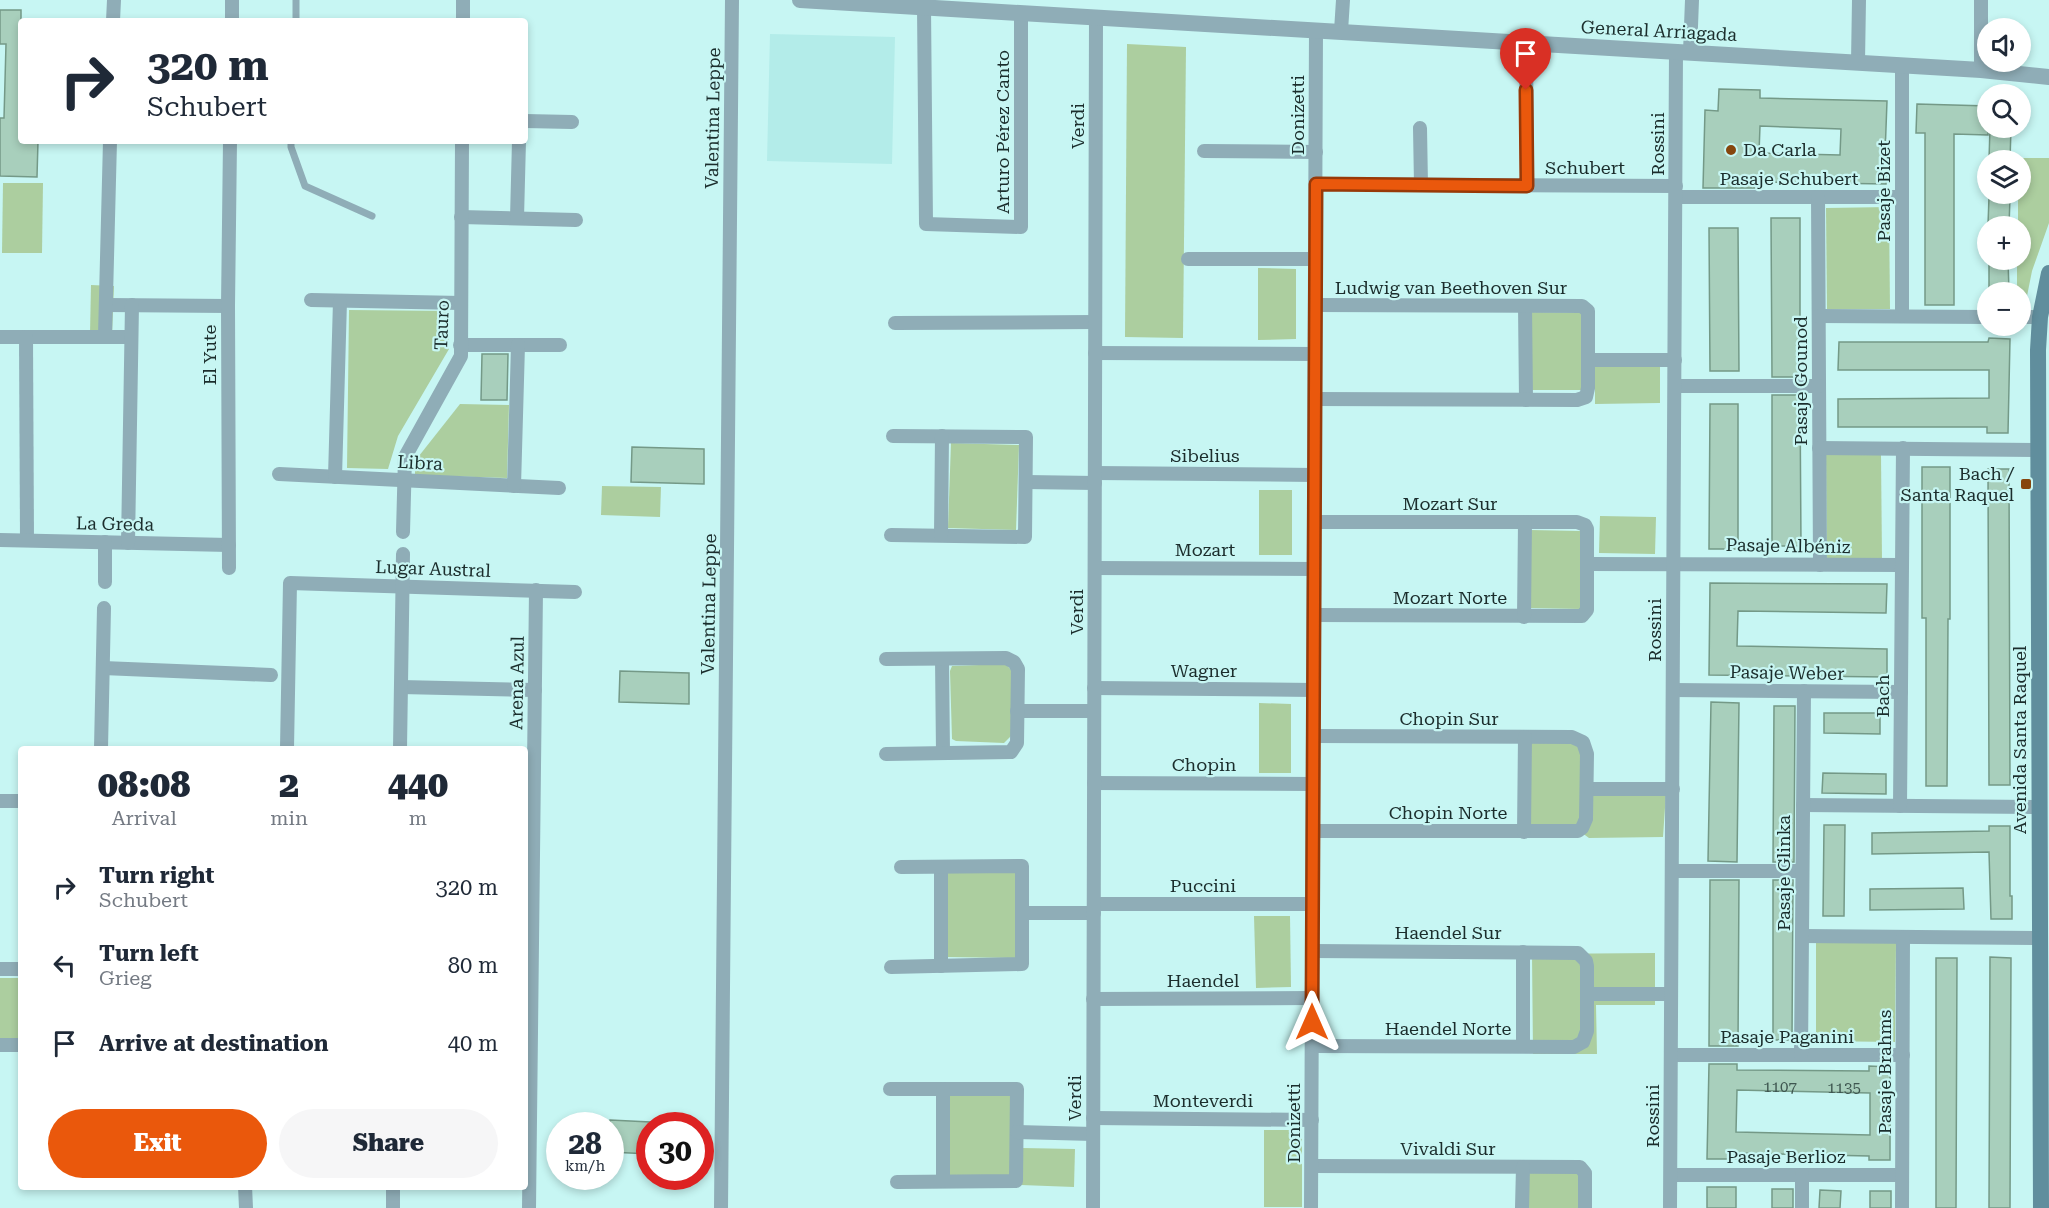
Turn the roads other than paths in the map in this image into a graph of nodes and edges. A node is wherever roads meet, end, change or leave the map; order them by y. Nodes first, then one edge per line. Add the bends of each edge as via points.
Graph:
1 (114, 0) edge
2 (232, 0) edge
3 (296, 0) edge
4 (463, 0) edge
5 (732, 0) edge
6 (800, 0) edge
7 (1343, 0) edge
8 (1692, 0) edge
9 (1859, 0) edge
10 (1981, 0) edge
11 (924, 7) junction
12 (1022, 13) junction
13 (1096, 17) junction
14 (113, 18) edge
15 (232, 18) edge
16 (296, 18) edge
17 (463, 18) edge
18 (1981, 18) edge
19 (1316, 30) junction
20 (1341, 31) junction
21 (1526, 42) junction
22 (1683, 52) junction
23 (1858, 62) junction
24 (1902, 66) junction
25 (1977, 70) edge
26 (1998, 72) edge
27 (2049, 78) edge
28 (528, 121) edge
29 (572, 122) dead end
30 (1420, 128) dead end
31 (111, 144) edge
32 (230, 144) edge
33 (291, 144) edge
34 (462, 144) edge
35 (519, 144) edge
36 (1204, 151) dead end
37 (1316, 152) junction
38 (1316, 184) junction
39 (1421, 185) junction
40 (1527, 186) junction
41 (1676, 192) junction
42 (1818, 197) junction
43 (1902, 197) junction
44 (372, 216) dead end
45 (461, 217) junction
46 (517, 218) junction
47 (576, 220) dead end
48 (1188, 259) dead end
49 (1316, 259) junction
50 (2049, 273) edge
51 (310, 300) dead end
52 (340, 301) junction
53 (460, 303) junction
54 (107, 305) junction
55 (132, 305) junction
56 (1316, 305) junction
57 (228, 306) junction
58 (1526, 306) junction
59 (1819, 316) junction
60 (1902, 316) junction
61 (1977, 317) edge
62 (2031, 317) edge
63 (2040, 317) junction
64 (1095, 322) junction
65 (895, 323) dead end
66 (105, 336) junction
67 (0, 337) edge
68 (26, 337) junction
69 (130, 337) junction
70 (460, 345) junction
71 (518, 345) junction
72 (560, 345) dead end
73 (1095, 353) junction
74 (1315, 354) junction
75 (1588, 360) junction
76 (1675, 360) junction
77 (1675, 386) junction
78 (1819, 386) junction
79 (1315, 399) junction
80 (1526, 400) junction
81 (893, 436) dead end
82 (942, 436) junction
83 (1819, 448) junction
84 (1903, 448) junction
85 (2039, 450) junction
86 (279, 474) dead end
87 (1315, 475) junction
88 (335, 477) junction
89 (1095, 478) junction
90 (404, 480) junction
91 (1026, 482) junction
92 (514, 486) junction
93 (559, 488) dead end
94 (1314, 522) junction
95 (1525, 522) junction
96 (404, 532) dead end
97 (891, 535) dead end
98 (941, 536) junction
99 (0, 540) edge
100 (27, 540) junction
101 (105, 542) junction
102 (128, 543) junction
103 (229, 545) junction
104 (403, 554) dead end
105 (1674, 563) junction
106 (1588, 564) junction
107 (1820, 565) junction
108 (1902, 565) junction
109 (229, 568) dead end
110 (1095, 568) junction
111 (1314, 569) junction
112 (105, 582) dead end
113 (403, 586) junction
114 (536, 590) junction
115 (575, 592) dead end
116 (104, 608) dead end
117 (1314, 615) junction
118 (1524, 617) junction
119 (886, 659) dead end
120 (942, 659) junction
121 (103, 668) junction
122 (271, 675) dead end
123 (401, 687) junction
124 (1094, 688) junction
125 (535, 690) junction
126 (1314, 690) junction
127 (1673, 690) junction
128 (1804, 691) junction
129 (1901, 692) junction
130 (1017, 711) junction
131 (1094, 711) junction
132 (1314, 736) junction
133 (1525, 737) junction
134 (101, 746) edge
135 (287, 746) edge
136 (400, 746) edge
137 (943, 753) junction
138 (886, 754) dead end
139 (1094, 783) junction
140 (1313, 784) junction
141 (1587, 789) junction
142 (1672, 789) junction
143 (0, 801) edge
144 (18, 801) edge
145 (1803, 805) junction
146 (1900, 806) junction
147 (529, 807) edge
148 (2039, 807) junction
149 (1313, 831) junction
150 (1524, 832) junction
151 (901, 867) dead end
152 (941, 867) junction
153 (1672, 871) junction
154 (1802, 871) junction
155 (1313, 904) junction
156 (529, 908) edge
157 (1094, 909) junction
158 (1022, 913) junction
159 (1802, 936) junction
160 (1903, 937) junction
161 (2039, 938) junction
162 (1312, 951) junction
163 (1523, 952) junction
164 (941, 966) junction
165 (891, 968) dead end
166 (0, 969) edge
167 (18, 969) edge
168 (1587, 994) junction
169 (1671, 994) junction
170 (1312, 998) junction
171 (1094, 999) junction
172 (528, 1025) edge
173 (0, 1045) edge
174 (18, 1045) edge
175 (1312, 1046) junction
176 (1522, 1046) junction
177 (1671, 1055) junction
178 (1801, 1055) junction
179 (1903, 1055) junction
180 (890, 1089) dead end
181 (943, 1089) junction
182 (1093, 1118) junction
183 (1312, 1120) junction
184 (1017, 1132) junction
185 (528, 1134) edge
186 (1093, 1134) junction
187 (1312, 1166) junction
188 (1523, 1167) junction
189 (1671, 1175) junction
190 (1802, 1175) junction
191 (1902, 1175) junction
192 (943, 1181) junction
193 (897, 1182) dead end
194 (245, 1190) edge
195 (393, 1190) edge
196 (246, 1208) edge
197 (393, 1208) edge
198 (530, 1208) edge
199 (721, 1208) edge
200 (1093, 1208) edge
201 (1311, 1208) edge
202 (1522, 1208) edge
203 (1585, 1208) edge
204 (1670, 1208) edge
205 (1802, 1208) edge
206 (1902, 1208) edge
207 (2041, 1208) edge

1 - 14 street
2 - 15 street
3 - 16 lane
4 - 17 street
5 - 199 street, Valentina Leppe
6 - 11 street, General Arriagada
7 - 20 street
8 - 22 street, Rossini
9 - 23 street
10 - 18 street
11 - 12 street, General Arriagada
11 - 12 street, Arturo Pérez Canto via 926,224 1021,227
12 - 13 street, General Arriagada
13 - 19 street, General Arriagada
13 - 64 street, Verdi
19 - 20 street, General Arriagada
19 - 37 street, Donizetti
20 - 21 street, General Arriagada
21 - 22 street, General Arriagada
21 - 40 street
22 - 23 street, General Arriagada
22 - 41 street, Rossini
23 - 24 street, General Arriagada
24 - 25 street, General Arriagada
24 - 43 street, Pasaje Bizet
26 - 27 street, General Arriagada
28 - 29 street
30 - 39 street
31 - 54 street
32 - 57 street, El Yute
33 - 44 lane via 304,186
34 - 45 street, Tauro
35 - 46 street
36 - 37 street
37 - 38 street, Donizetti
38 - 39 street, Schubert
38 - 49 street, Donizetti
39 - 40 street, Schubert
40 - 41 street, Schubert
41 - 42 street, Pasaje Schubert
41 - 76 street, Rossini
42 - 43 street, Pasaje Schubert
42 - 59 street, Pasaje Gounod
43 - 60 street, Pasaje Bizet
45 - 46 street
45 - 53 street, Tauro
46 - 47 street
48 - 49 street
49 - 56 street, Donizetti
50 - 63 main road, Avenida Santa Raquel
51 - 52 street
52 - 53 street
52 - 88 street
53 - 70 street, Tauro
54 - 55 street
54 - 66 street
55 - 57 street
55 - 69 street
56 - 58 street, Ludwig van Beethoven Sur
56 - 74 street, Donizetti
57 - 103 street, El Yute
58 - 75 street, Ludwig van Beethoven Sur via 1586,308
58 - 80 street
59 - 60 street
59 - 78 street, Pasaje Gounod
60 - 61 street
62 - 63 street
63 - 85 main road, Avenida Santa Raquel
64 - 65 street
64 - 73 street, Verdi
66 - 68 street
66 - 69 street
67 - 68 street
68 - 100 street
69 - 102 street
70 - 71 street
70 - 90 street, Tauro via 460,356 405,458
71 - 72 street
71 - 92 street
73 - 74 street
73 - 89 street, Verdi
74 - 79 street, Donizetti
75 - 76 street
75 - 80 street via 1586,397
76 - 77 street, Rossini
77 - 78 street
77 - 105 street, Rossini
78 - 83 street, Pasaje Gounod
79 - 80 street
79 - 87 street, Donizetti
81 - 82 street
82 - 91 street via 1026,437
82 - 98 street
83 - 84 street
83 - 107 street, Pasaje Gounod
84 - 85 street
84 - 108 street, Bach
85 - 148 main road, Avenida Santa Raquel
86 - 88 street, Libra
87 - 89 street, Sibelius
87 - 94 street, Donizetti
88 - 90 street, Libra
89 - 91 street, Sibelius
89 - 110 street, Verdi
90 - 92 street, Libra
90 - 96 street, Tauro
91 - 98 street via 1025,537
92 - 93 street, Libra
94 - 95 street, Mozart Sur
94 - 111 street, Donizetti
95 - 106 street, Mozart Sur via 1585,525
95 - 118 street
97 - 98 street
99 - 100 street, La Greda
100 - 101 street, La Greda
101 - 102 street, La Greda
101 - 112 street
102 - 103 street, La Greda
103 - 109 street, El Yute
104 - 113 street
105 - 106 street
105 - 107 street, Pasaje Albéniz
105 - 127 street, Rossini
106 - 118 street, Mozart Norte via 1585,614
107 - 108 street, Pasaje Albéniz
108 - 129 street, Bach
110 - 111 street, Mozart
110 - 124 street, Verdi
111 - 117 street, Donizetti
113 - 114 street, Lugar Austral
113 - 123 street
113 - 135 street, Lugar Austral via 290,583
114 - 115 street, Lugar Austral
114 - 125 street, Arena Azul
116 - 121 street
117 - 118 street, Mozart Norte
117 - 126 street, Donizetti
119 - 120 street
120 - 130 street via 1006,658 1014,662 1018,669
120 - 137 street
121 - 122 street
121 - 134 street
123 - 125 street
123 - 136 street
124 - 126 street, Wagner
124 - 131 street, Verdi
125 - 147 street, Arena Azul
126 - 132 street, Donizetti
127 - 128 street, Pasaje Weber
127 - 142 street, Rossini
128 - 129 street, Pasaje Weber
128 - 145 street, Pasaje Glinka
129 - 146 street, Bach
130 - 131 street
130 - 137 street via 1017,743 1011,752
131 - 139 street, Verdi
132 - 133 street, Chopin Sur
132 - 140 street, Donizetti
133 - 141 street, Chopin Sur via 1572,737 1583,742 1587,750
133 - 150 street
137 - 138 street
139 - 140 street, Chopin
139 - 157 street, Verdi
140 - 149 street, Donizetti
141 - 142 street
141 - 150 street, Chopin Norte via 1582,828 1573,832
142 - 153 street, Rossini
143 - 144 street
145 - 146 street
145 - 154 street, Pasaje Glinka
146 - 148 street
147 - 156 street, Arena Azul
148 - 161 main road, Avenida Santa Raquel
149 - 150 street, Chopin Norte
149 - 155 street, Donizetti
151 - 152 street
152 - 158 street via 1022,866
152 - 164 street
153 - 154 street
153 - 169 street, Rossini
154 - 159 street, Pasaje Glinka
155 - 157 street, Puccini
155 - 162 street, Donizetti
156 - 172 street, Arena Azul
157 - 158 street, Puccini
157 - 171 street, Verdi
158 - 164 street via 1022,963
159 - 160 street
159 - 178 street, Pasaje Glinka
160 - 161 street
160 - 179 street, Pasaje Brahms
161 - 207 main road, Avenida Santa Raquel
162 - 163 street, Haendel Sur
162 - 170 street, Donizetti
163 - 168 street, Haendel Sur via 1573,952 1583,956
163 - 176 street
164 - 165 street
166 - 167 street
168 - 169 street
168 - 176 street, Haendel Norte via 1587,1031 1583,1042 1574,1047
169 - 177 street, Rossini
170 - 171 street, Haendel
170 - 175 street, Donizetti
171 - 182 street, Verdi
172 - 185 street, Arena Azul
173 - 174 street
175 - 176 street, Haendel Norte
175 - 183 street, Donizetti
177 - 178 street, Pasaje Paganini
177 - 189 street, Rossini
178 - 179 street, Pasaje Paganini
179 - 191 street, Pasaje Brahms
180 - 181 street
181 - 184 street via 1017,1089
181 - 192 street
182 - 183 street, Monteverdi
182 - 186 street, Verdi
183 - 187 street, Donizetti
184 - 186 street
184 - 192 street via 1016,1181
185 - 198 street, Arena Azul
186 - 200 street, Verdi
187 - 188 street, Vivaldi Sur
187 - 201 street, Donizetti
188 - 202 street
188 - 203 street, Vivaldi Sur via 1584,1169
189 - 190 street, Pasaje Berlioz
189 - 204 street, Rossini
190 - 191 street, Pasaje Berlioz
190 - 205 street
191 - 206 street, Pasaje Brahms
192 - 193 street
194 - 196 street
195 - 197 street

